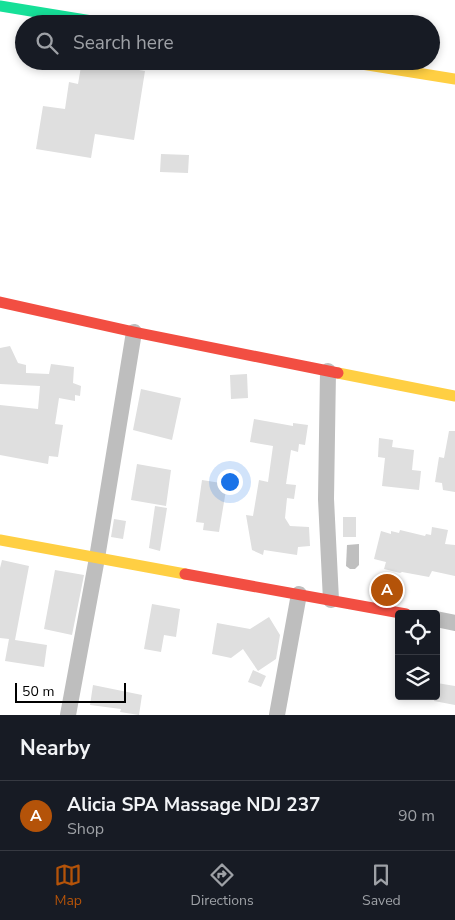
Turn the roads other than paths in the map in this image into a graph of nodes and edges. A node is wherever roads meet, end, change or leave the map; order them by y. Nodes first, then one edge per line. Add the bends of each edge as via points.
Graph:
1 (0, 6) edge
2 (55, 15) edge
3 (399, 70) edge
4 (455, 79) edge
5 (0, 302) edge
6 (134, 332) junction
7 (328, 371) junction
8 (455, 396) edge
9 (0, 540) edge
10 (97, 558) junction
11 (299, 594) junction
12 (331, 600) junction
13 (395, 612) edge
14 (440, 620) edge
15 (455, 623) edge
16 (68, 715) edge
17 (277, 715) edge

1 - 2 street
3 - 4 street
5 - 6 street
6 - 7 street
6 - 10 street
7 - 8 street
7 - 12 street via 326,498
9 - 10 street
10 - 11 street
10 - 16 street
11 - 12 street
11 - 17 street
12 - 13 street
14 - 15 street

